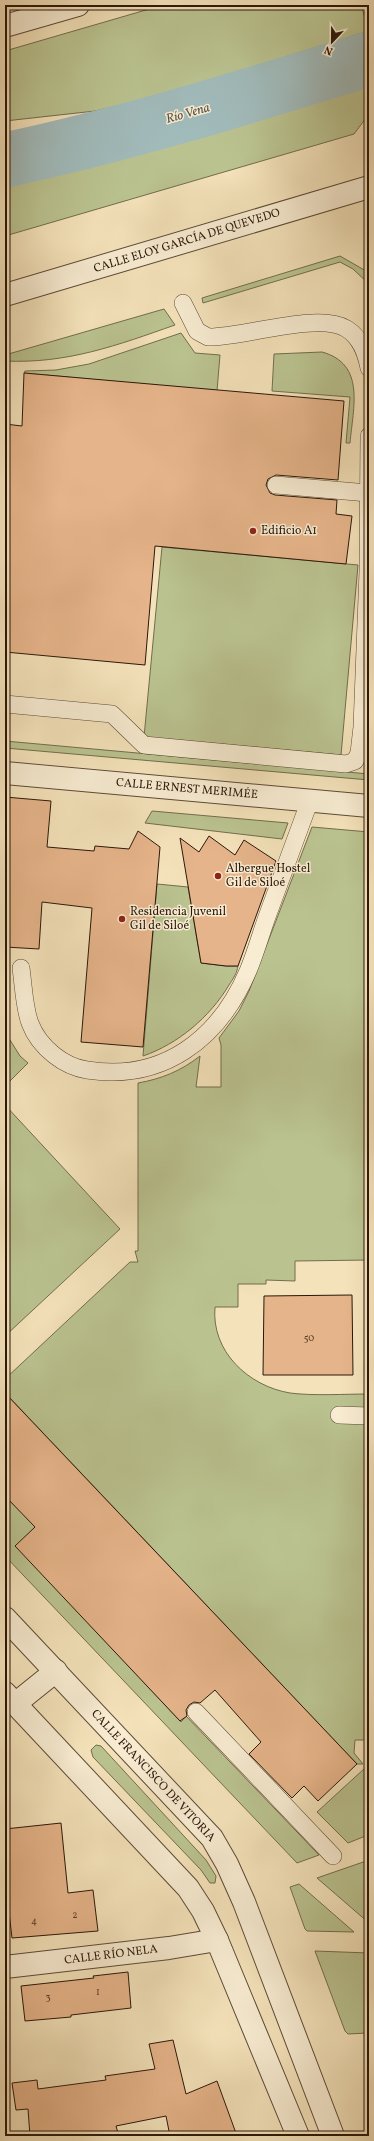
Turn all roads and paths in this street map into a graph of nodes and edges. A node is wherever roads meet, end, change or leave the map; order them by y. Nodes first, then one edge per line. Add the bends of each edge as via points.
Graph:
1 (78, 5) edge
2 (5, 26) edge
3 (369, 187) edge
4 (5, 295) edge
5 (183, 303) dead end
6 (369, 368) edge
7 (369, 436) edge
8 (276, 485) dead end
9 (368, 493) edge
10 (5, 704) edge
11 (5, 773) edge
12 (310, 800) junction
13 (369, 806) edge
14 (21, 968) dead end
15 (339, 1415) dead end
16 (369, 1416) edge
17 (5, 1618) edge
18 (56, 1671) junction
19 (10, 1699) edge
20 (196, 1712) dead end
21 (334, 1856) dead end
22 (217, 1940) junction
23 (5, 1968) edge
24 (298, 2136) edge
25 (333, 2136) edge

1 - 2 street
3 - 4 street, CALLE ELOY GARCÍA DE QUEVEDO
5 - 6 lane via 197,331 208,337 306,324 334,324 347,329 358,340 366,353
7 - 9 lane
8 - 9 lane
9 - 10 lane via 362,727 359,753 355,761 346,764 144,745 112,714
11 - 12 street, CALLE ERNEST MERIMÉE
12 - 13 street, CALLE ERNEST MERIMÉE
12 - 14 lane via 248,971 232,1002 214,1026 178,1056 141,1070 110,1072 85,1070 65,1064 35,1035 27,1015
15 - 16 lane
17 - 18 street, CALLE FRANCISCO DE VITORIA
18 - 19 street
18 - 25 street, CALLE FRANCISCO DE VITORIA via 212,1838 228,1864
19 - 22 street via 188,1888
20 - 21 lane
22 - 23 street, CALLE RÍO NELA
22 - 24 street

